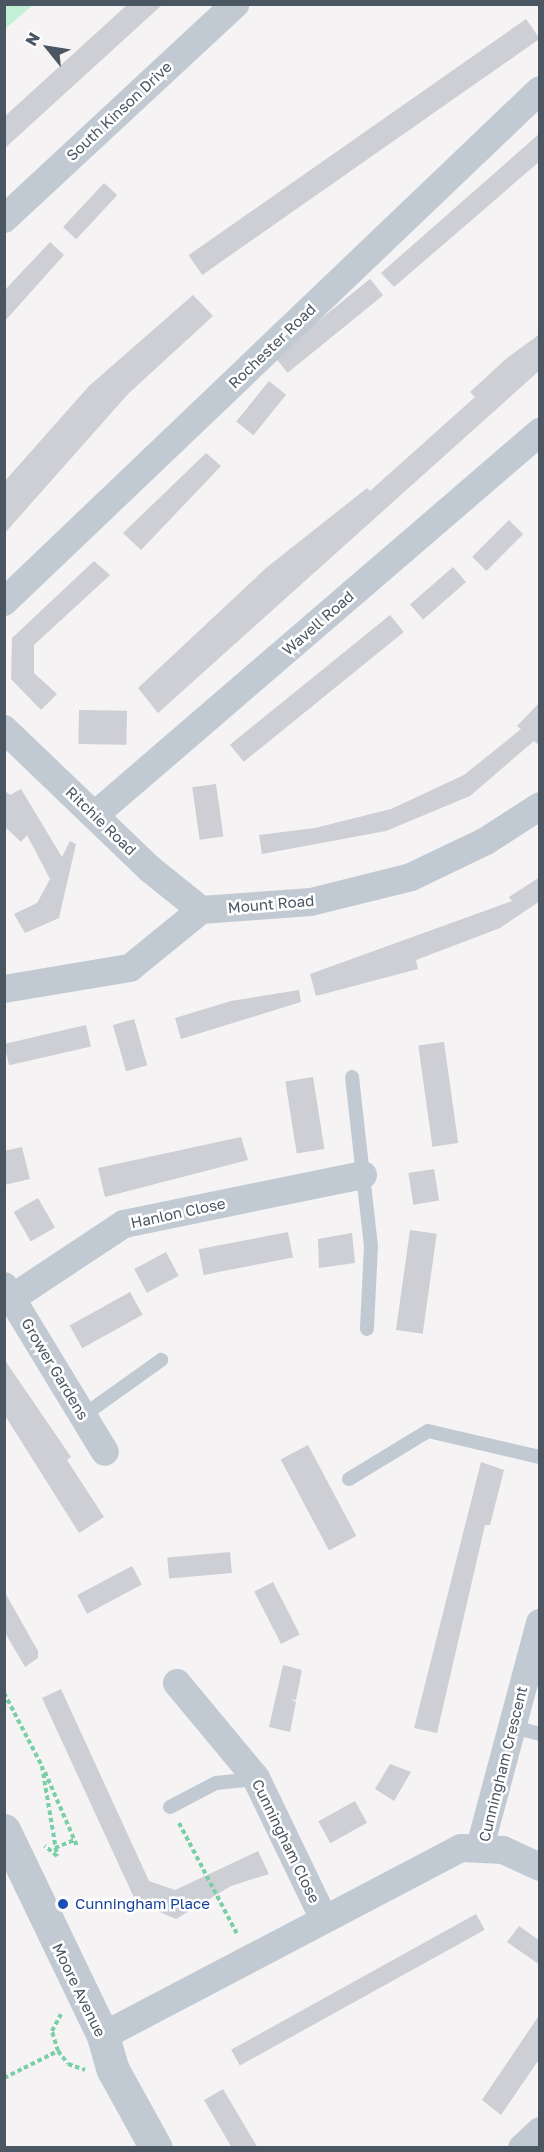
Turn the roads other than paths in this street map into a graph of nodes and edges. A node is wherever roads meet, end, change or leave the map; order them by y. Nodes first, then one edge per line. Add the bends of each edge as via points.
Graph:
1 (235, 4) edge
2 (540, 90) edge
3 (4, 219) edge
4 (540, 432) edge
5 (4, 603) edge
6 (4, 729) edge
7 (540, 806) edge
8 (96, 814) junction
9 (201, 910) junction
10 (4, 988) edge
11 (352, 1077) dead end
12 (363, 1175) junction
13 (8, 1292) edge
14 (367, 1329) dead end
15 (161, 1360) dead end
16 (84, 1415) junction
17 (105, 1452) dead end
18 (540, 1457) edge
19 (349, 1479) dead end
20 (540, 1623) edge
21 (177, 1683) dead end
22 (510, 1726) junction
23 (540, 1734) edge
24 (256, 1778) junction
25 (171, 1807) road end
26 (4, 1830) edge
27 (480, 1847) junction
28 (540, 1867) edge
29 (323, 1917) junction
30 (103, 2036) junction
31 (540, 2131) edge
32 (156, 2148) edge
33 (522, 2148) edge

1 - 3 street, South Kinson Drive
2 - 5 street, Rochester Road
4 - 8 street, Wavell Road
6 - 8 street, Ritchie Road
7 - 9 street, Mount Road via 486,841 411,877 311,902
8 - 9 street, Ritchie Road
9 - 10 street via 130,968
11 - 12 lane
12 - 13 street, Hanlon Close via 124,1224
12 - 14 lane via 372,1255
13 - 16 street, Grower Gardens
15 - 16 lane
16 - 17 street, Grower Gardens
18 - 19 lane via 428,1431
20 - 22 street, Cunningham Crescent
21 - 24 street, Cunningham Close
22 - 23 lane
22 - 27 street, Cunningham Crescent
24 - 25 lane via 216,1783
24 - 29 street, Cunningham Close
26 - 30 street, Moore Avenue via 79,1994
27 - 28 street, Cunningham Crescent via 502,1850
27 - 29 street via 442,1856
29 - 30 street
30 - 32 street, Moore Avenue via 113,2070
31 - 33 street

